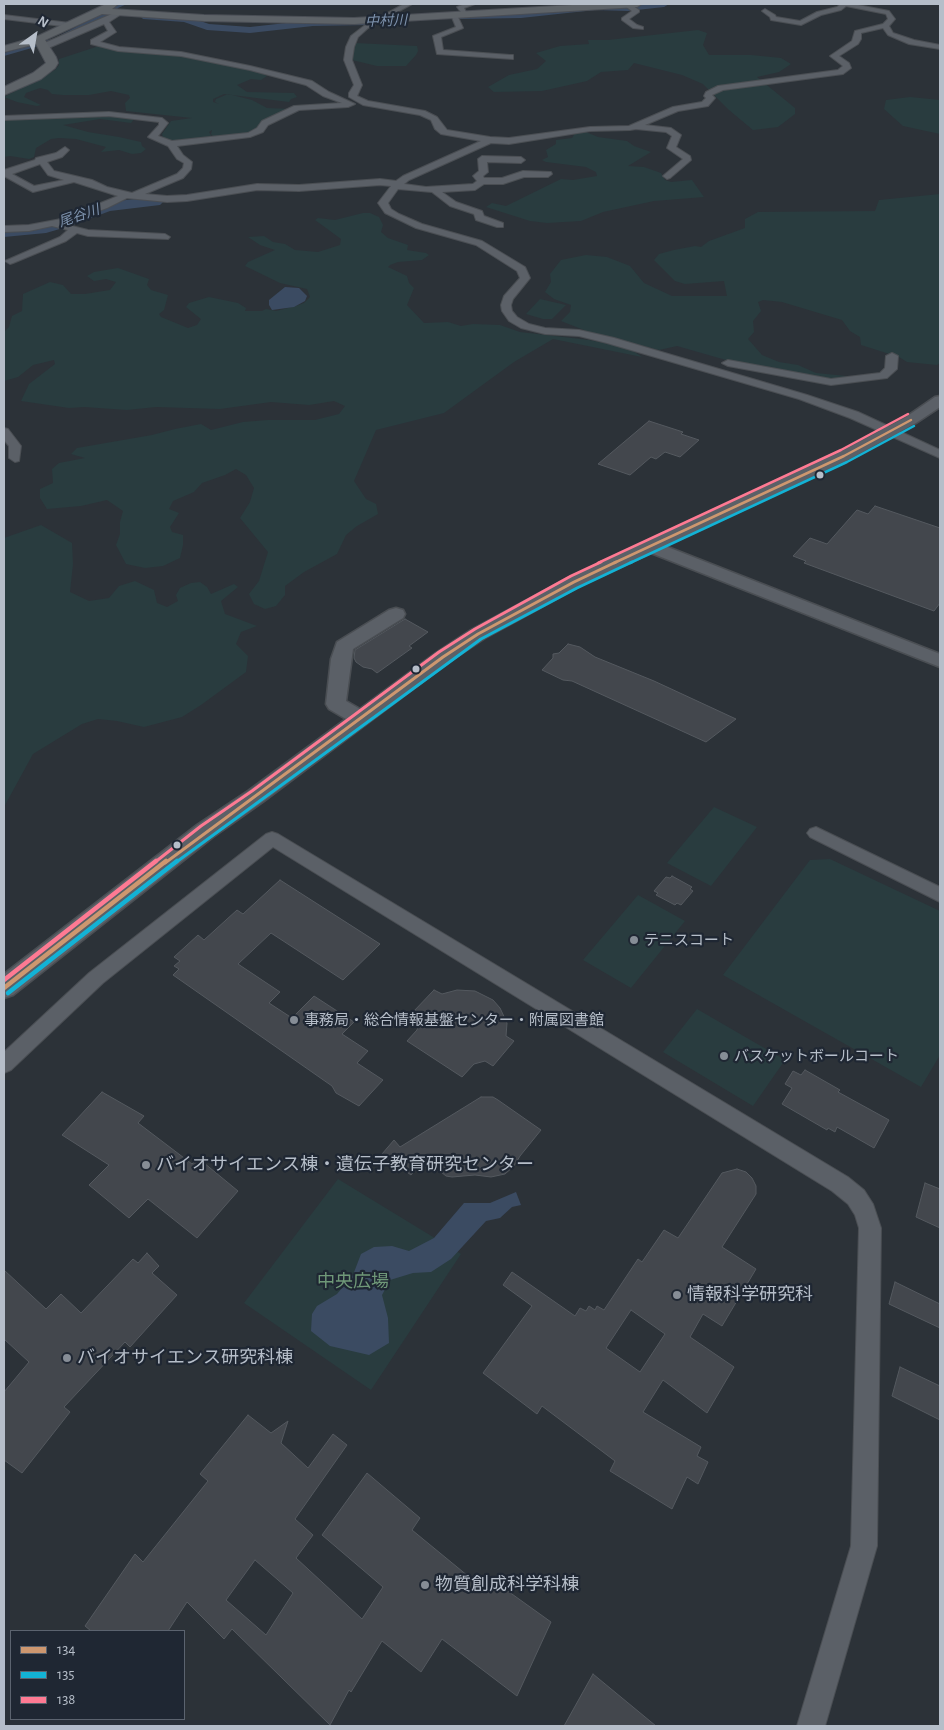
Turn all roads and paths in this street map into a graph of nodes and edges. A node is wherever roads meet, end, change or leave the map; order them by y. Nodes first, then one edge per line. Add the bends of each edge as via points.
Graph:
1 (136, 4) edge
2 (192, 4) edge
3 (198, 4) edge
4 (409, 4) edge
5 (472, 4) edge
6 (632, 4) edge
7 (845, 4) edge
8 (765, 10) dead end
9 (111, 12) edge
10 (459, 15) junction
11 (4, 17) edge
12 (375, 22) junction
13 (70, 25) junction
14 (885, 26) junction
15 (641, 28) dead end
16 (40, 43) junction
17 (940, 47) edge
18 (4, 49) edge
19 (510, 57) dead end
20 (4, 91) edge
21 (356, 103) junction
22 (4, 118) edge
23 (636, 126) junction
24 (490, 140) junction
25 (171, 144) junction
26 (65, 150) dead end
27 (39, 160) junction
28 (521, 160) dead end
29 (548, 174) dead end
30 (4, 176) edge
31 (667, 176) dead end
32 (93, 184) junction
33 (396, 185) junction
34 (478, 187) junction
35 (433, 190) junction
36 (130, 195) junction
37 (54, 224) junction
38 (500, 226) dead end
39 (4, 229) edge
40 (17, 229) junction
41 (76, 230) junction
42 (10, 238) dead end
43 (165, 238) dead end
44 (6, 260) edge
45 (522, 311) dead end
46 (579, 333) junction
47 (664, 356) junction
48 (892, 356) dead end
49 (940, 400) edge
50 (890, 430) junction
51 (4, 432) edge
52 (940, 454) edge
53 (15, 458) dead end
54 (650, 546) junction
55 (396, 614) dead end
56 (940, 661) edge
57 (360, 718) junction
58 (816, 833) dead end
59 (940, 895) edge
60 (4, 988) edge
61 (4, 1064) edge
62 (811, 1726) edge

1 - 9 main road
2 - 3 street
4 - 12 street
5 - 10 street via 460,7
6 - 10 main road
6 - 15 street via 637,11 624,19
7 - 8 street via 839,9 819,12 801,23 773,19
7 - 14 street via 889,13 892,19
9 - 12 main road via 236,20
9 - 13 main road
9 - 16 street
9 - 21 street via 112,32 95,40 100,45 222,61 309,83 326,94
10 - 12 main road
10 - 19 street via 460,28 437,36 440,52
11 - 13 street
12 - 21 street via 355,36 350,47 348,60 358,85 353,94
13 - 16 main road
14 - 17 street via 894,36
14 - 23 street via 857,32 855,42 834,56 846,65 847,68 840,72 715,89 705,104 676,109
16 - 18 main road
16 - 20 main road via 52,60 48,69
21 - 24 street via 422,113 434,119 444,132
21 - 25 street via 339,107 297,108 265,122 260,130 250,135
22 - 25 street via 109,114 159,119 164,121 163,126 152,137
23 - 24 street via 509,141
23 - 31 street via 668,130 677,135 671,148 687,160
24 - 33 street
25 - 36 street via 188,162 186,172
26 - 27 street via 59,155
27 - 30 street
27 - 32 street via 52,173
28 - 34 street via 482,159 484,172 477,176
29 - 34 street via 523,174
30 - 32 street via 33,188 65,181
32 - 36 street
33 - 35 street
33 - 36 street via 380,182 306,188 257,187 178,199
33 - 46 street via 383,203 396,216 479,243 521,269 525,278 506,305 513,319 546,331
34 - 35 street
35 - 38 street via 456,206 480,213 479,218
36 - 37 street
37 - 40 street
37 - 41 street
39 - 40 street
40 - 42 street
41 - 43 street
41 - 44 street via 63,239
45 - 46 street via 540,323
46 - 47 street
47 - 48 street via 675,348 746,368 831,382 883,376 891,369
47 - 50 street via 803,397
49 - 50 street
50 - 52 street
50 - 54 street via 844,456
51 - 53 street via 15,446
54 - 56 street
54 - 57 street via 574,582 478,634
55 - 57 street via 344,646 336,704
57 - 60 street via 205,831
58 - 59 street
61 - 62 street via 96,978 272,838 840,1184 856,1197 870,1228 864,1546

